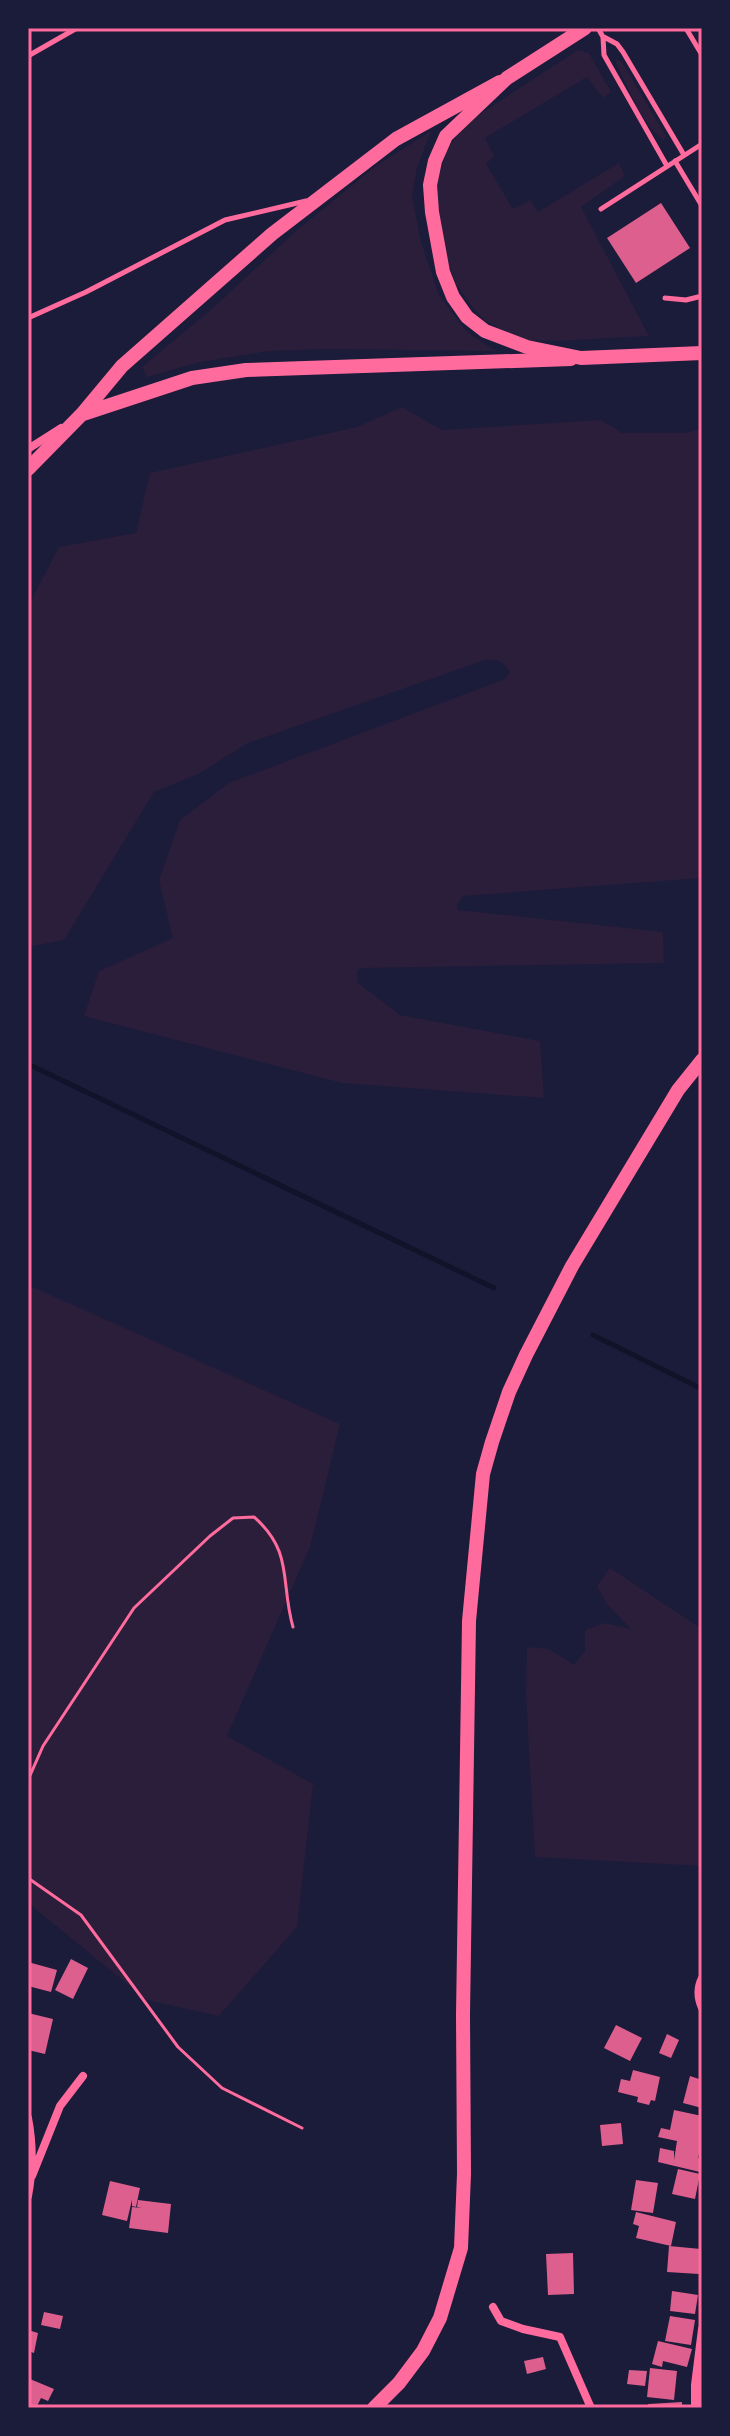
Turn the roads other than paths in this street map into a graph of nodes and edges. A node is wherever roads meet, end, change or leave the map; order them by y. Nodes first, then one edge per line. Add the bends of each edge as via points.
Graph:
1 (77, 28) edge
2 (585, 28) edge
3 (598, 28) edge
4 (687, 30) edge
5 (603, 37) junction
6 (702, 55) edge
7 (28, 56) edge
8 (507, 78) junction
9 (702, 144) edge
10 (684, 155) junction
11 (675, 161) junction
12 (667, 166) junction
13 (319, 198) junction
14 (702, 206) edge
15 (601, 209) dead end
16 (702, 296) edge
17 (665, 298) dead end
18 (28, 318) edge
19 (702, 353) edge
20 (581, 358) junction
21 (82, 414) junction
22 (28, 449) edge
23 (28, 469) edge
24 (702, 1060) edge
25 (702, 1978) edge
26 (702, 2008) edge
27 (83, 2076) dead end
28 (28, 2118) edge
29 (32, 2176) junction
30 (28, 2196) edge
31 (493, 2307) dead end
32 (702, 2329) edge
33 (701, 2358) edge
34 (374, 2408) edge
35 (591, 2408) edge
36 (695, 2408) edge

1 - 7 lane
2 - 8 main road
3 - 5 lane
4 - 6 lane
5 - 10 lane via 623,52
5 - 12 lane via 604,55
8 - 13 main road via 396,139
8 - 20 main road via 446,136 435,161 430,185 443,272 467,317 485,331 527,347
9 - 10 lane
10 - 11 lane
11 - 12 lane
11 - 14 lane
12 - 15 lane
13 - 18 lane via 225,220
13 - 21 main road via 122,366
16 - 17 lane
19 - 20 main road
20 - 21 main road via 246,370 192,378
21 - 22 street
21 - 23 main road
24 - 34 main road via 678,1090 572,1266 509,1392 483,1474 469,1621 461,2248 440,2318 423,2351
25 - 26 street
27 - 29 street via 60,2106
28 - 29 street
29 - 30 street
31 - 35 street via 501,2321 560,2337
32 - 33 street
33 - 36 street

